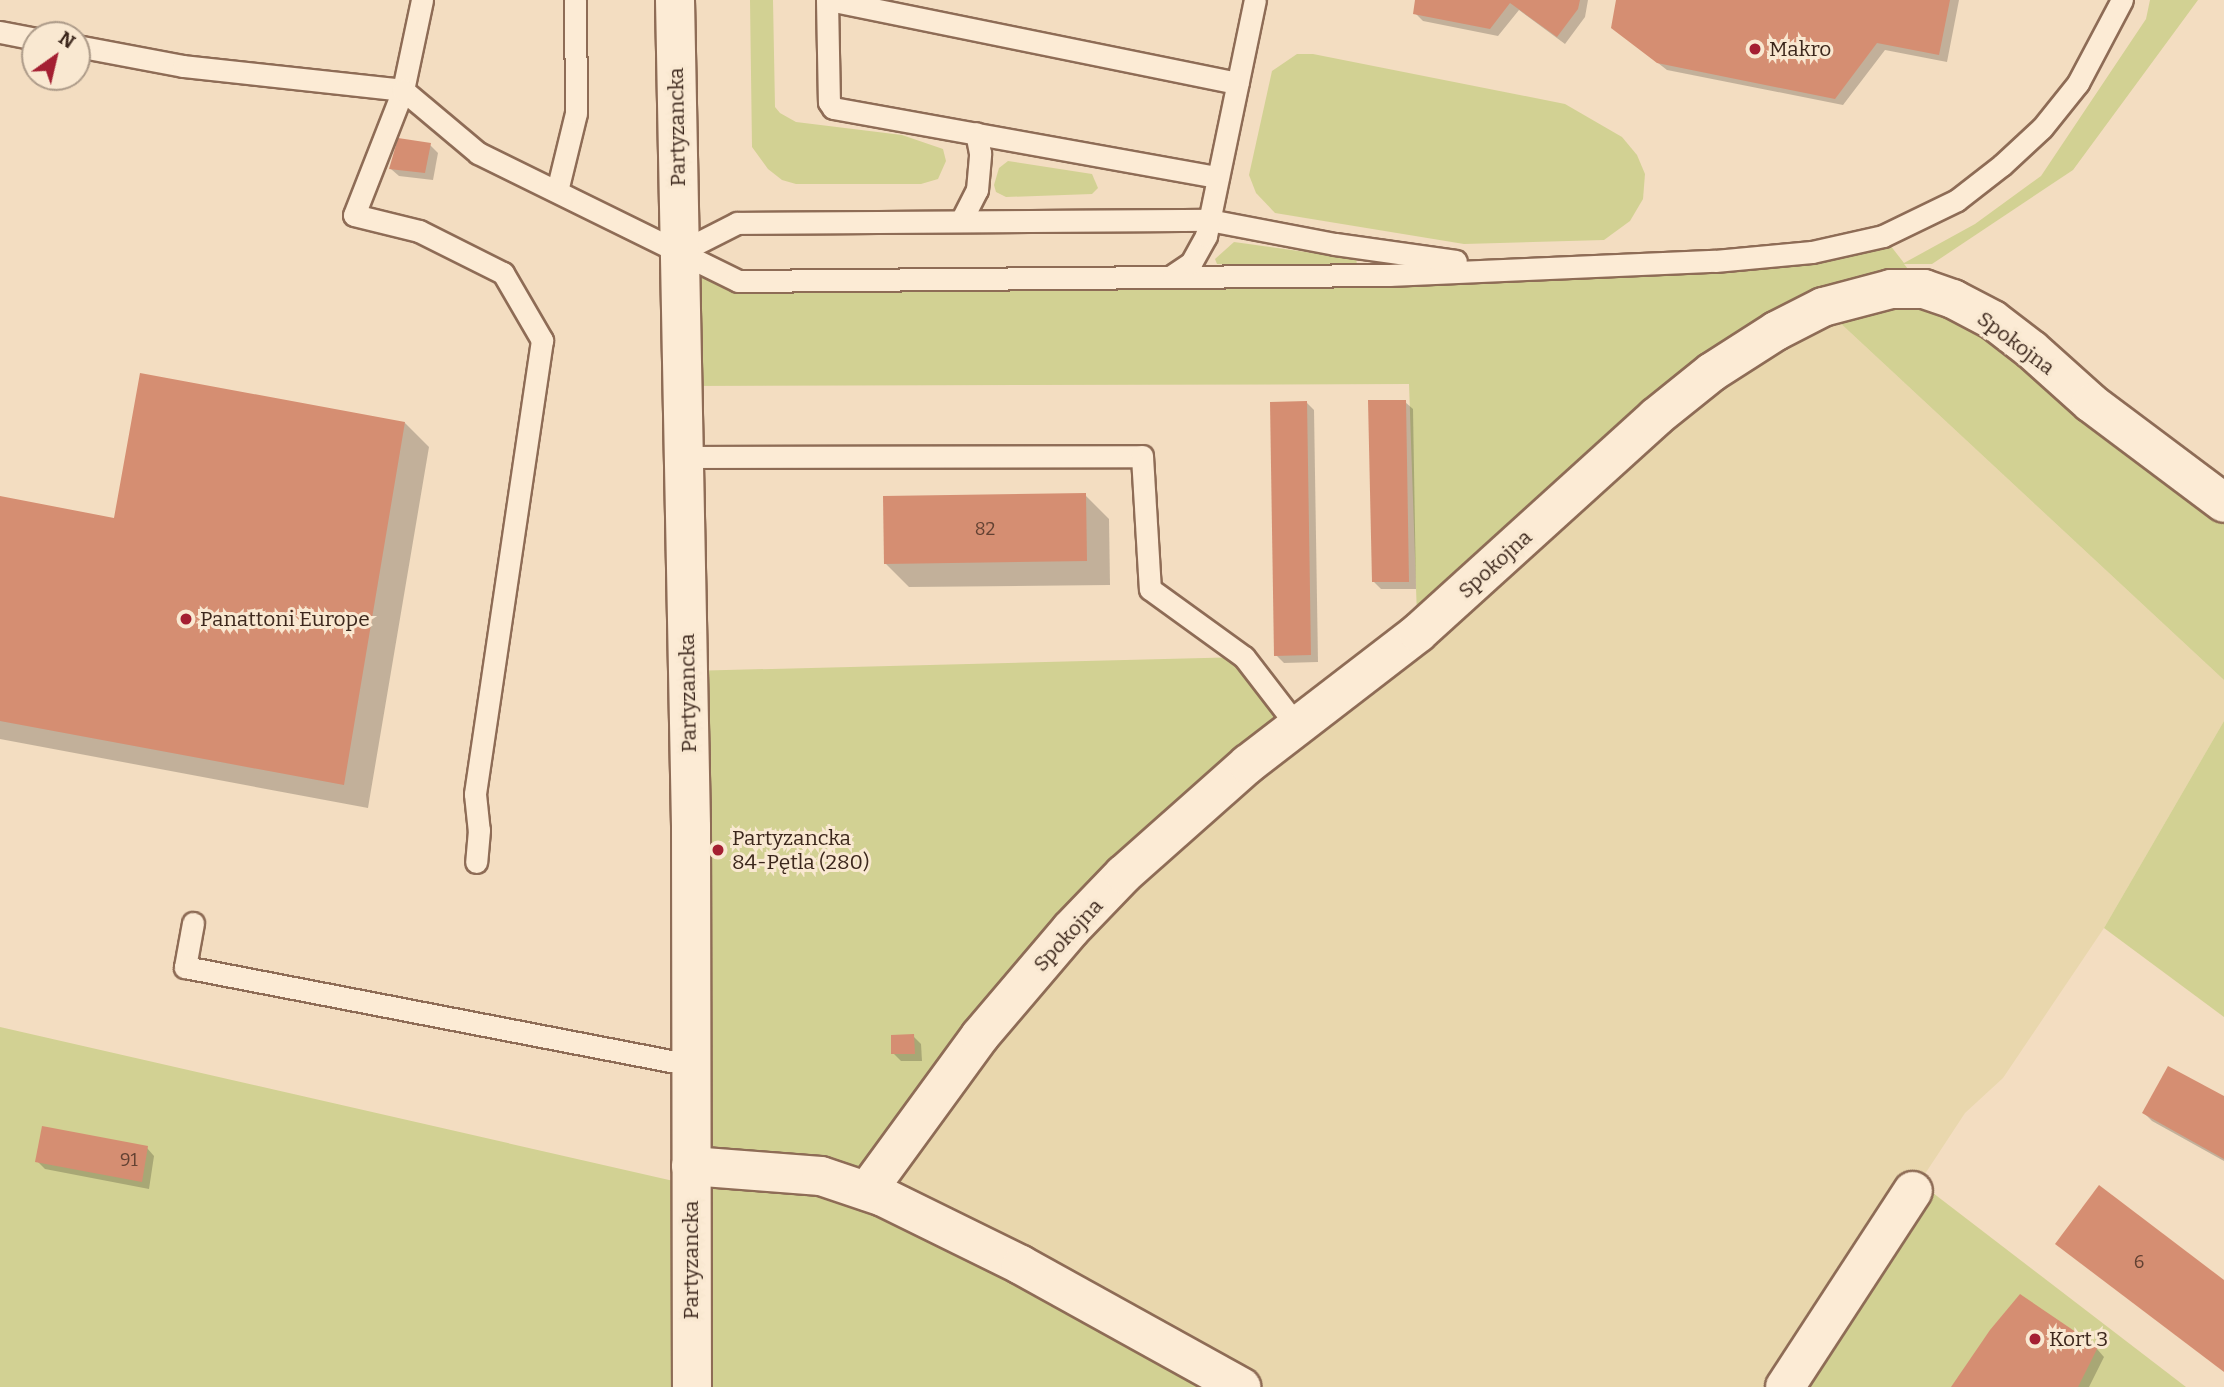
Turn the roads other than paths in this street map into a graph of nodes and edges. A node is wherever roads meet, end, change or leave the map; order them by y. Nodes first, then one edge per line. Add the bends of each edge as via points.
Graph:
1 (422, 0) edge
2 (575, 0) edge
3 (676, 0) edge
4 (828, 0) edge
5 (1255, 0) edge
6 (2122, 0) edge
7 (0, 32) edge
8 (21, 36) edge
9 (91, 49) edge
10 (1238, 83) junction
11 (403, 90) junction
12 (976, 133) junction
13 (1218, 177) junction
14 (557, 191) junction
15 (1209, 220) junction
16 (961, 221) junction
17 (678, 253) junction
18 (1518, 268) junction
19 (1173, 275) junction
20 (683, 457) junction
21 (2224, 503) edge
22 (1298, 727) junction
23 (476, 862) dead end
24 (194, 923) dead end
25 (691, 1065) junction
26 (691, 1166) junction
27 (867, 1191) junction
28 (1913, 1191) dead end
29 (692, 1387) edge
30 (1241, 1387) edge
31 (1785, 1387) edge

1 - 11 lane
2 - 14 lane via 576,113
3 - 17 street, Partyzancka
4 - 10 lane
4 - 12 lane via 829,102 834,108
5 - 10 lane
6 - 18 lane via 2078,83 2042,128 1979,183 1883,236 1812,252 1716,261
7 - 8 lane
9 - 11 lane via 183,66
10 - 13 lane
11 - 14 lane via 478,153
11 - 23 lane via 354,215 419,232 503,273 542,340 475,794
12 - 13 lane
12 - 16 lane via 980,153 977,190
13 - 15 lane
14 - 17 lane
15 - 16 lane
15 - 18 lane via 1376,250
15 - 19 lane via 1191,263
16 - 17 lane via 737,223
17 - 19 lane via 738,281
17 - 20 street, Partyzancka
18 - 19 lane via 1389,275
20 - 22 lane via 1142,456 1150,589 1244,657
20 - 25 street, Partyzancka
21 - 22 street, Spokojna via 2091,403 1993,320 1924,289 1862,294 1776,331 1712,372 1656,417 1418,633
22 - 27 street, Spokojna via 1166,836 1071,929 980,1036
24 - 25 lane via 185,967
25 - 26 street, Partyzancka
26 - 27 street via 821,1176
26 - 29 street, Partyzancka
27 - 30 street via 1021,1265
28 - 31 street

